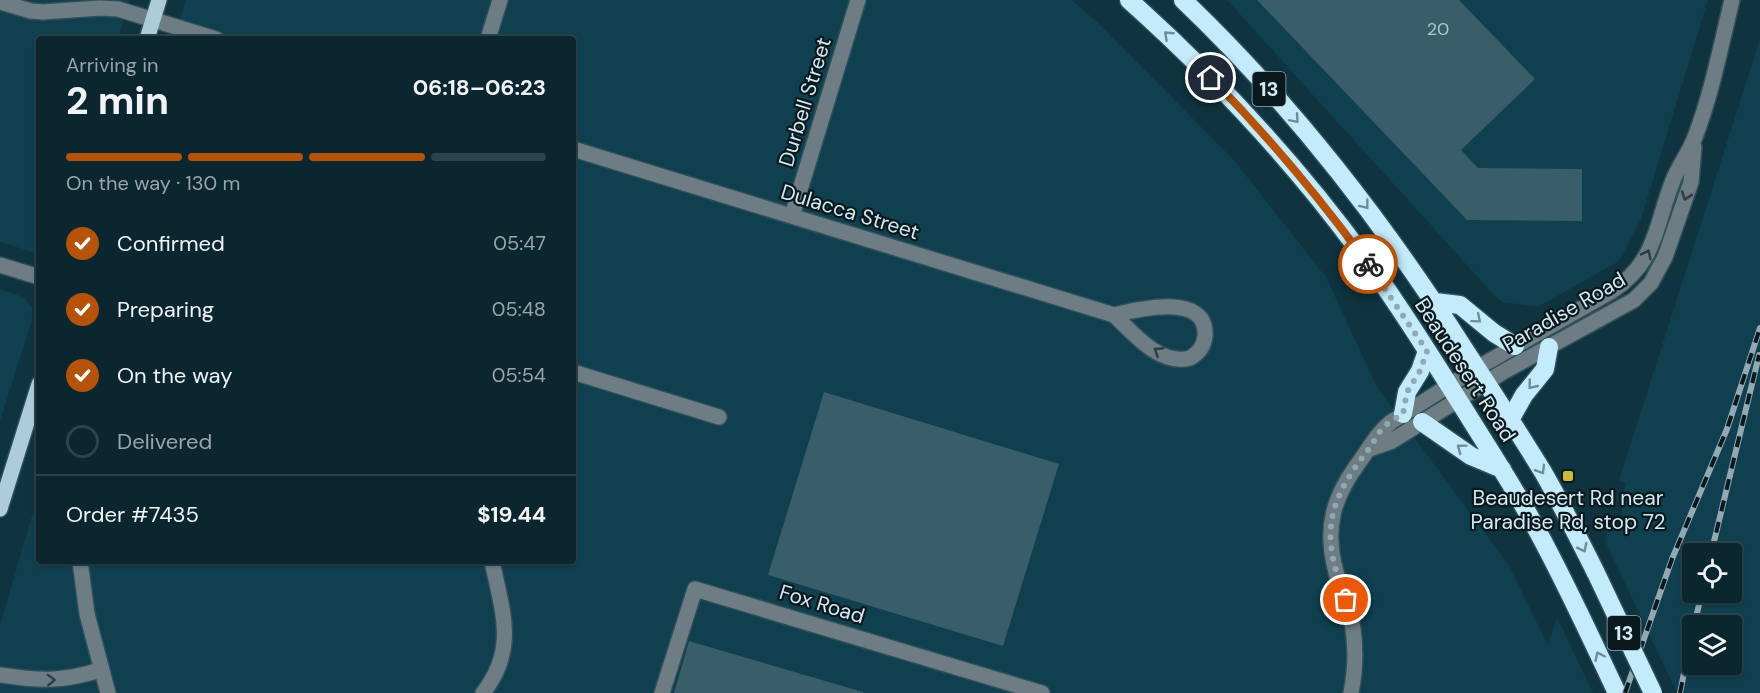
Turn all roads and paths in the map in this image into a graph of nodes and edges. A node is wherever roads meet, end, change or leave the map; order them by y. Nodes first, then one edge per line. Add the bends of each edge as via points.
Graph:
1 (159, 0) edge
2 (500, 0) edge
3 (858, 0) edge
4 (1129, 0) edge
5 (1184, 0) edge
6 (1732, 0) edge
7 (0, 2) edge
8 (50, 6) edge
9 (153, 20) junction
10 (148, 36) edge
11 (206, 36) edge
12 (489, 36) edge
13 (1695, 138) junction
14 (576, 150) edge
15 (792, 216) junction
16 (0, 265) edge
17 (36, 276) edge
18 (1435, 302) junction
19 (1114, 315) junction
20 (1515, 346) junction
21 (1549, 347) junction
22 (1427, 351) junction
23 (576, 373) edge
24 (1481, 375) junction
25 (1454, 392) junction
26 (36, 394) edge
27 (1403, 414) junction
28 (719, 417) dead end
29 (1510, 420) junction
30 (1422, 422) junction
31 (1370, 448) junction
32 (1502, 469) junction
33 (0, 509) edge
34 (80, 564) edge
35 (493, 564) edge
36 (100, 670) junction
37 (0, 675) edge
38 (108, 693) edge
39 (483, 693) edge
40 (662, 693) edge
41 (1042, 693) edge
42 (1351, 693) edge
43 (1617, 693) edge
44 (1653, 693) edge

1 - 9 main road
2 - 12 street
3 - 15 street, Durbell Street
22 -> 4 highway, Beaudesert Road / 13 via 1358,250 1281,154 1197,63
5 -> 18 highway, Beaudesert Road / 13 via 1238,54 1325,154
6 - 13 street, Paradise Road
7 - 8 street via 31,11
8 - 9 street via 108,8
9 - 10 main road
9 - 11 street
20 -> 13 street, Paradise Road via 1633,275 1648,255 1674,178
13 -> 21 street, Paradise Road via 1691,182 1665,257 1651,283 1634,300
14 - 15 street, Dulacca Street
15 - 19 street, Dulacca Street
16 - 17 street
18 -> 20 highway via 1461,305
18 - 24 highway, Beaudesert Road / 13
19 -> 19 street, Dulacca Street via 1137,309 1188,309 1202,321 1202,347 1190,358 1172,359 1159,353
20 - 24 street, Paradise Road
21 - 24 street, Paradise Road
21 -> 29 highway via 1545,369
22 - 25 highway, Beaudesert Road / 13
22 - 27 highway via 1407,392
23 - 28 street
24 - 25 street, Paradise Road
24 - 29 highway, Beaudesert Road / 13
25 - 27 street
25 - 30 street
25 - 32 highway, Beaudesert Road / 13
26 - 33 main road
27 - 31 street via 1381,429
29 -> 44 highway, Beaudesert Road / 13, bridge via 1596,573
30 - 31 street via 1390,442
32 -> 30 highway via 1471,456
31 - 42 street via 1351,472 1330,523 1331,554 1353,634 1355,668
43 -> 32 highway, Beaudesert Road / 13 via 1546,545
34 - 36 street
35 - 39 street via 506,627 505,642 497,670
37 -> 36 street via 56,680
36 - 38 street
40 - 41 street, Fox Road via 695,589

